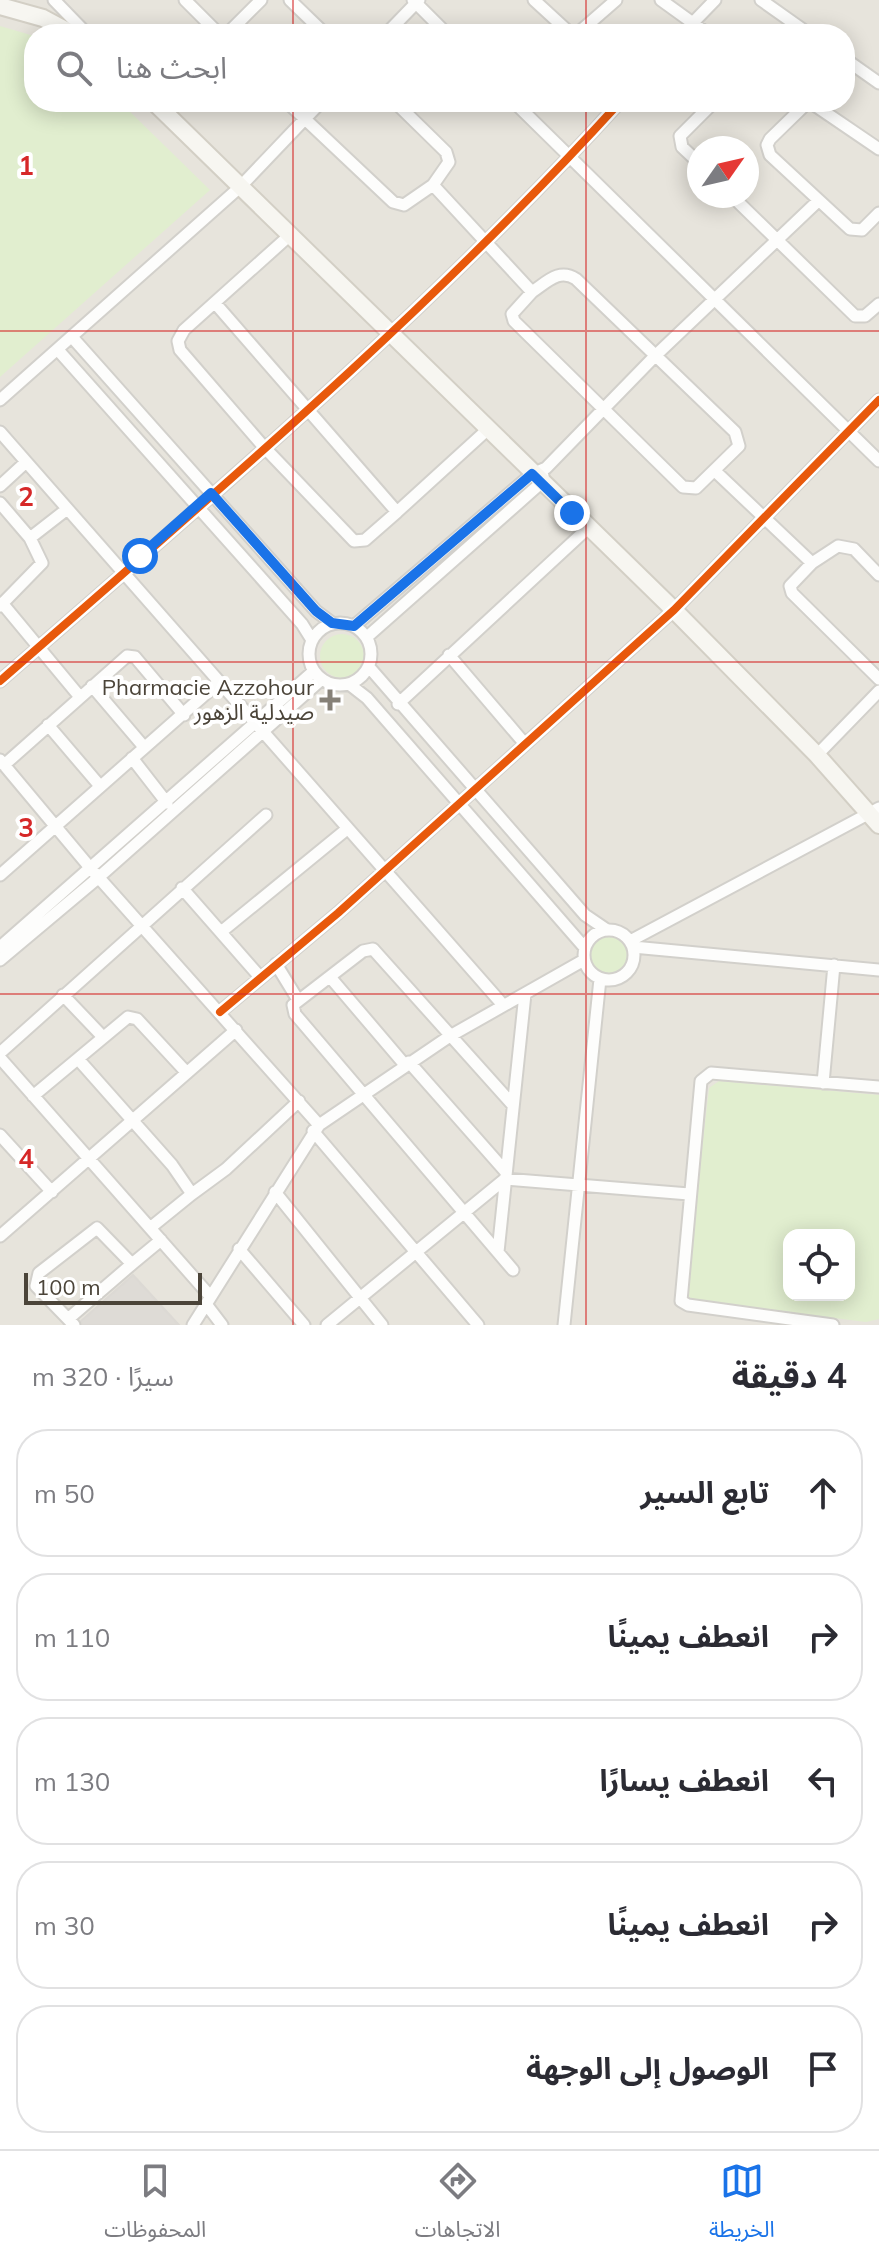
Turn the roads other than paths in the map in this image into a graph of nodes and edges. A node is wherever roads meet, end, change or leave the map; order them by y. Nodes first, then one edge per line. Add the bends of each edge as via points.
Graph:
1 (54, 0) edge
2 (185, 0) edge
3 (261, 0) edge
4 (290, 0) edge
5 (534, 0) edge
6 (616, 0) edge
7 (661, 0) edge
8 (715, 0) edge
9 (761, 0) edge
10 (416, 1) edge
11 (0, 6) edge
12 (692, 23) joint
13 (54, 24) edge
14 (77, 24) edge
15 (209, 24) edge
16 (237, 24) edge
17 (315, 24) edge
18 (395, 24) edge
19 (438, 24) edge
20 (560, 24) edge
21 (588, 24) edge
22 (795, 24) edge
23 (855, 66) edge
24 (879, 83) edge
25 (167, 112) edge
26 (297, 112) edge
27 (312, 112) edge
28 (405, 112) edge
29 (524, 112) edge
30 (611, 112) edge
31 (704, 112) edge
32 (799, 112) edge
33 (825, 112) edge
34 (305, 120) junction
35 (877, 144) edge
36 (687, 152) edge
37 (570, 158) junction
38 (433, 185) junction
39 (240, 187) junction
40 (818, 201) junction
41 (744, 208) edge
42 (879, 213) edge
43 (290, 235) junction
44 (775, 240) junction
45 (486, 244) junction
46 (532, 292) junction
47 (713, 299) junction
48 (215, 303) junction
49 (879, 304) edge
50 (390, 335) junction
51 (72, 337) junction
52 (58, 350) junction
53 (655, 356) junction
54 (0, 400) edge
55 (879, 400) edge
56 (307, 410) junction
57 (603, 410) junction
58 (487, 430) junction
59 (849, 431) junction
60 (0, 432) edge
61 (263, 446) junction
62 (879, 461) edge
63 (26, 462) junction
64 (715, 471) junction
65 (539, 475) junction
66 (0, 486) edge
67 (211, 493) junction
68 (0, 503) edge
69 (196, 506) junction
70 (66, 510) junction
71 (397, 512) junction
72 (763, 517) junction
73 (588, 528) junction
74 (30, 538) junction
75 (812, 563) junction
76 (121, 573) junction
77 (879, 575) edge
78 (1, 604) edge
79 (674, 610) junction
80 (332, 623) junction
81 (354, 626) junction
82 (367, 637) junction
83 (312, 640) junction
84 (37, 648) junction
85 (449, 655) junction
86 (369, 667) junction
87 (318, 675) junction
88 (879, 679) edge
89 (0, 681) edge
90 (219, 682) junction
91 (349, 684) junction
92 (92, 686) junction
93 (879, 691) edge
94 (80, 697) junction
95 (398, 704) junction
96 (184, 715) junction
97 (48, 725) junction
98 (258, 728) junction
99 (525, 744) junction
100 (144, 747) junction
101 (817, 755) junction
102 (132, 758) junction
103 (2, 763) edge
104 (100, 786) junction
105 (474, 789) junction
106 (460, 802) junction
107 (167, 803) junction
108 (266, 815) dead end
109 (876, 816) edge
110 (56, 827) junction
111 (347, 829) junction
112 (384, 872) junction
113 (95, 874) junction
114 (0, 875) edge
115 (182, 888) junction
116 (141, 925) junction
117 (607, 930) junction
118 (221, 932) junction
119 (631, 944) junction
120 (0, 947) edge
121 (584, 954) junction
122 (0, 960) edge
123 (276, 964) junction
124 (834, 965) junction
125 (879, 970) edge
126 (260, 977) junction
127 (330, 977) junction
128 (600, 979) junction
129 (525, 994) junction
130 (63, 995) junction
131 (298, 1000) junction
132 (503, 1005) junction
133 (220, 1012) junction
134 (236, 1030) junction
135 (450, 1036) junction
136 (103, 1037) junction
137 (0, 1055) edge
138 (78, 1059) junction
139 (407, 1064) junction
140 (187, 1073) junction
141 (823, 1083) junction
142 (879, 1087) edge
143 (362, 1093) junction
144 (33, 1096) junction
145 (299, 1101) junction
146 (512, 1104) junction
147 (133, 1122) junction
148 (316, 1128) junction
149 (2, 1140) edge
150 (90, 1160) junction
151 (505, 1175) junction
152 (579, 1183) junction
153 (52, 1192) junction
154 (275, 1192) junction
155 (192, 1194) junction
156 (689, 1194) junction
157 (464, 1212) junction
158 (150, 1228) junction
159 (0, 1236) edge
160 (161, 1240) junction
161 (239, 1249) junction
162 (418, 1252) junction
163 (498, 1252) junction
164 (132, 1264) junction
165 (513, 1270) dead end
166 (360, 1299) junction
167 (208, 1300) junction
168 (71, 1322) edge
169 (796, 1322) edge
170 (193, 1325) edge
171 (222, 1325) edge
172 (304, 1325) edge
173 (327, 1325) edge
174 (382, 1325) edge
175 (478, 1325) edge
176 (564, 1325) edge
177 (833, 1325) edge

1 - 14 street
2 - 15 street
3 - 16 street
4 - 17 street
5 - 20 street
6 - 21 street
7 - 12 street
8 - 12 street
9 - 22 street
10 - 18 street
10 - 19 street
11 - 13 main road
23 - 24 street
25 - 39 main road
26 - 34 street
27 - 34 street
28 - 38 street via 449,157
29 - 37 street
30 - 37 street
31 - 36 street via 680,136
32 - 40 street via 767,145 770,155
33 - 35 street
34 - 38 street via 398,205 411,203
34 - 39 street
37 - 45 street
37 - 47 street
38 - 45 street
39 - 43 main road
39 - 51 street
40 - 42 street via 855,231
40 - 44 street
41 - 44 street
43 - 48 street
43 - 50 main road
44 - 47 street
44 - 49 street via 855,316 865,316
45 - 46 street
45 - 50 street
46 - 53 street via 557,274 569,274
46 - 57 street via 516,307 514,321
47 - 53 street
47 - 59 street
48 - 56 street
48 - 61 street via 180,336 180,350
50 - 56 street
50 - 58 main road
51 - 52 street
51 - 67 street
52 - 54 street
52 - 69 street
53 - 57 street
53 - 64 street via 739,437 739,446
55 - 59 street
56 - 61 street
56 - 71 street
57 - 64 street via 683,487 696,488
57 - 65 street
58 - 65 main road
58 - 71 street
59 - 62 street
59 - 72 street
60 - 63 street
61 - 67 street
61 - 71 street via 356,543
63 - 66 street
63 - 70 street
64 - 72 street
65 - 73 main road
65 - 81 street
65 - 82 street
67 - 69 street
67 - 80 street
68 - 74 street
69 - 76 street
69 - 83 street
70 - 74 street
70 - 76 street
72 - 75 street
72 - 79 street
73 - 79 main road
73 - 85 street
74 - 78 street via 42,563
75 - 77 street via 846,545
75 - 88 street via 792,582 792,593
76 - 84 street
76 - 90 street
78 - 84 street
79 - 99 street
79 - 101 main road
80 - 81 street
80 - 83 street
81 - 82 street
82 - 86 street
83 - 87 street via 309,650
84 - 89 street
84 - 94 street
85 - 95 street
85 - 99 street
86 - 91 street
86 - 95 street
87 - 91 street
87 - 98 street
90 - 96 street
90 - 98 street
91 - 106 street
92 - 94 street
92 - 96 street via 123,658 135,657
92 - 100 street
93 - 101 street
94 - 97 street
95 - 105 street
96 - 100 street
97 - 103 street
97 - 104 street
98 - 107 street
98 - 111 street
98 - 113 street
99 - 105 street
100 - 102 street
101 - 109 main road
102 - 104 street
102 - 107 street
103 - 110 street
104 - 110 street
105 - 106 street
105 - 117 street via 585,915
106 - 112 street
106 - 121 street
107 - 113 street
108 - 115 street
109 - 119 street
110 - 113 street
110 - 114 street
111 - 112 street
111 - 118 street
112 - 123 street
112 - 132 street
113 - 116 street
113 - 120 street
113 - 122 street
115 - 116 street
115 - 118 street
116 - 130 street
116 - 133 street
117 - 119 street
117 - 121 street via 593,935
118 - 126 street
119 - 124 street
119 - 128 street via 629,971 616,980
121 - 128 street via 587,968
121 - 129 street
123 - 126 street
123 - 131 street
124 - 125 street
124 - 141 street
126 - 133 street
127 - 131 street
127 - 135 street via 373,949
127 - 139 street
128 - 152 street
129 - 132 street
129 - 146 street
130 - 136 street
130 - 137 street
131 - 143 street via 295,1014
132 - 135 street
133 - 134 street
134 - 140 street
134 - 145 street
135 - 139 street
135 - 146 street
136 - 138 street
136 - 140 street via 133,1016
137 - 144 street
138 - 144 street
138 - 147 street
139 - 143 street
139 - 151 street
140 - 147 street
141 - 142 street
141 - 156 street via 704,1076
143 - 148 street
143 - 157 street
144 - 150 street
145 - 148 street
145 - 155 street
146 - 151 street
147 - 150 street
147 - 155 street
148 - 154 street
148 - 162 street
149 - 153 street
150 - 153 street
150 - 158 street
151 - 152 street
151 - 157 street
151 - 163 street
152 - 156 street
152 - 176 street
153 - 159 street
154 - 161 street
154 - 166 street
155 - 158 street
156 - 169 street via 679,1295 683,1303
157 - 162 street
157 - 163 street
158 - 160 street
160 - 164 street
160 - 167 street
161 - 167 street
161 - 172 street
162 - 166 street
162 - 175 street
163 - 165 street
164 - 168 street
164 - 168 street via 97,1228 39,1273 36,1286
166 - 173 street
166 - 174 street
167 - 170 street
167 - 171 street
169 - 177 street

